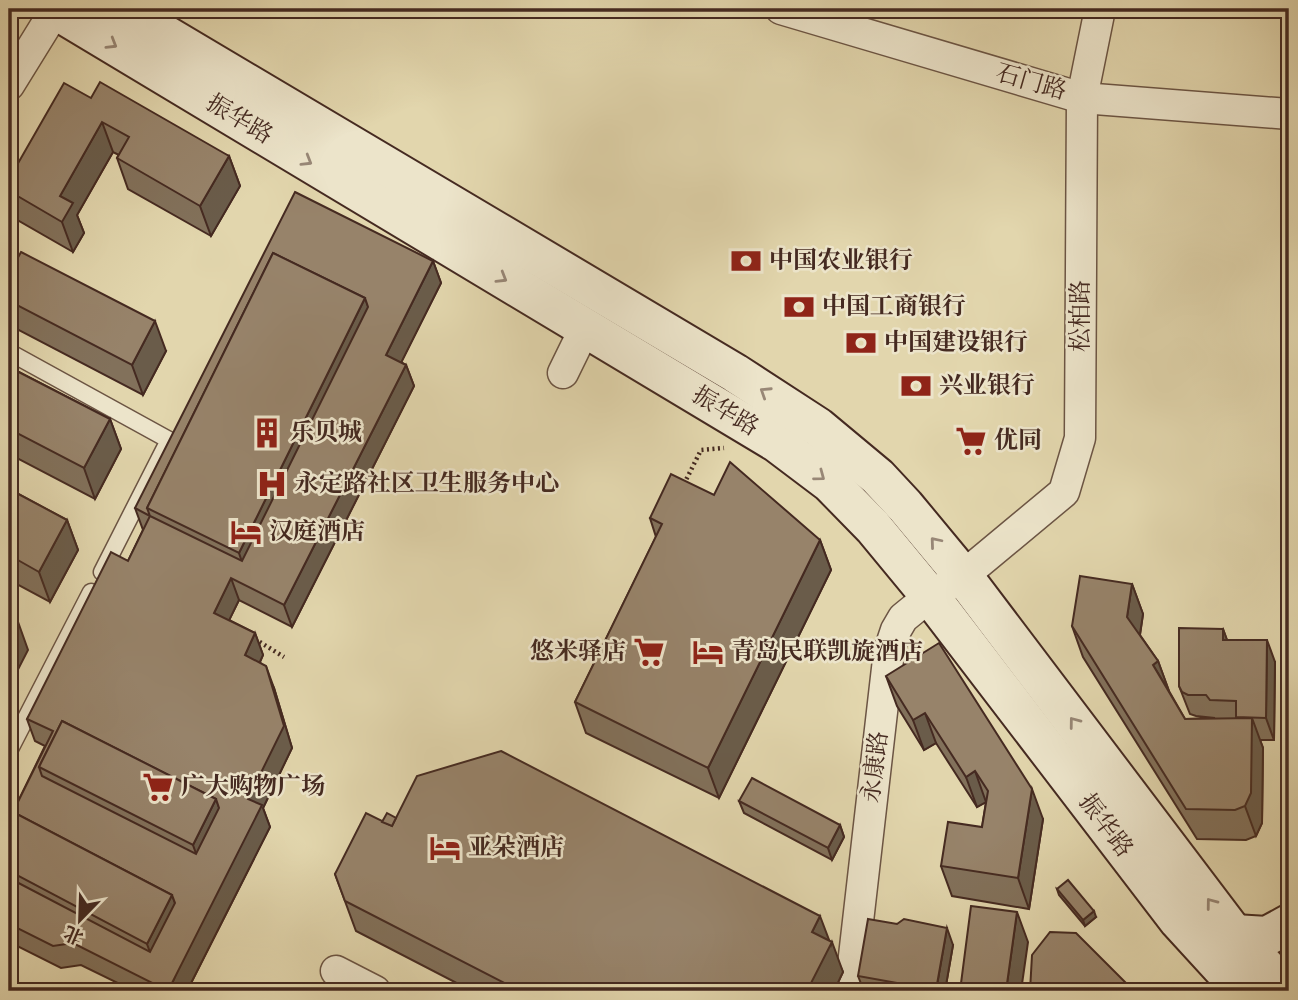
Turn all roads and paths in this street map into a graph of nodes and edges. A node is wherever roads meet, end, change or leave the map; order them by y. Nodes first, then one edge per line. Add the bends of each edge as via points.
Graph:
1 (55, 9) edge
2 (122, 9) edge
3 (781, 9) edge
4 (1100, 9) edge
5 (9, 85) edge
6 (1082, 98) junction
7 (1289, 114) edge
8 (585, 328) junction
9 (9, 352) edge
10 (563, 373) dead end
11 (726, 448) dead end
12 (684, 484) edge
13 (963, 576) junction
14 (930, 596) junction
15 (253, 638) edge
16 (284, 657) dead end
17 (9, 748) edge
18 (1178, 920) junction
19 (1289, 924) edge
20 (1234, 934) junction
21 (336, 971) dead end
22 (374, 991) edge
23 (850, 991) edge
24 (1214, 991) edge
25 (1243, 991) edge
26 (1288, 991) edge

1 - 5 street
1 -> 8 main road, 振华路
13 -> 2 main road, 振华路 via 878,477 818,427 735,373
3 - 6 street, 石门路
4 - 6 street, 松柏路
6 - 7 street, 石门路
6 - 13 street, 松柏路 via 1080,438 1064,492
8 - 10 street
8 -> 14 main road, 振华路 via 777,443 830,483
9 - 17 lane via 169,440
11 - 12 path via 701,450
13 - 14 street, 永康路
20 -> 13 main road, 振华路
14 - 18 main road, 振华路
14 - 23 street, 永康路 via 903,618 889,651
15 - 16 path
18 - 24 main road
18 - 25 main road, 振华路
19 - 20 main road via 1267,936
20 - 26 main road, 振华路
21 - 22 street

